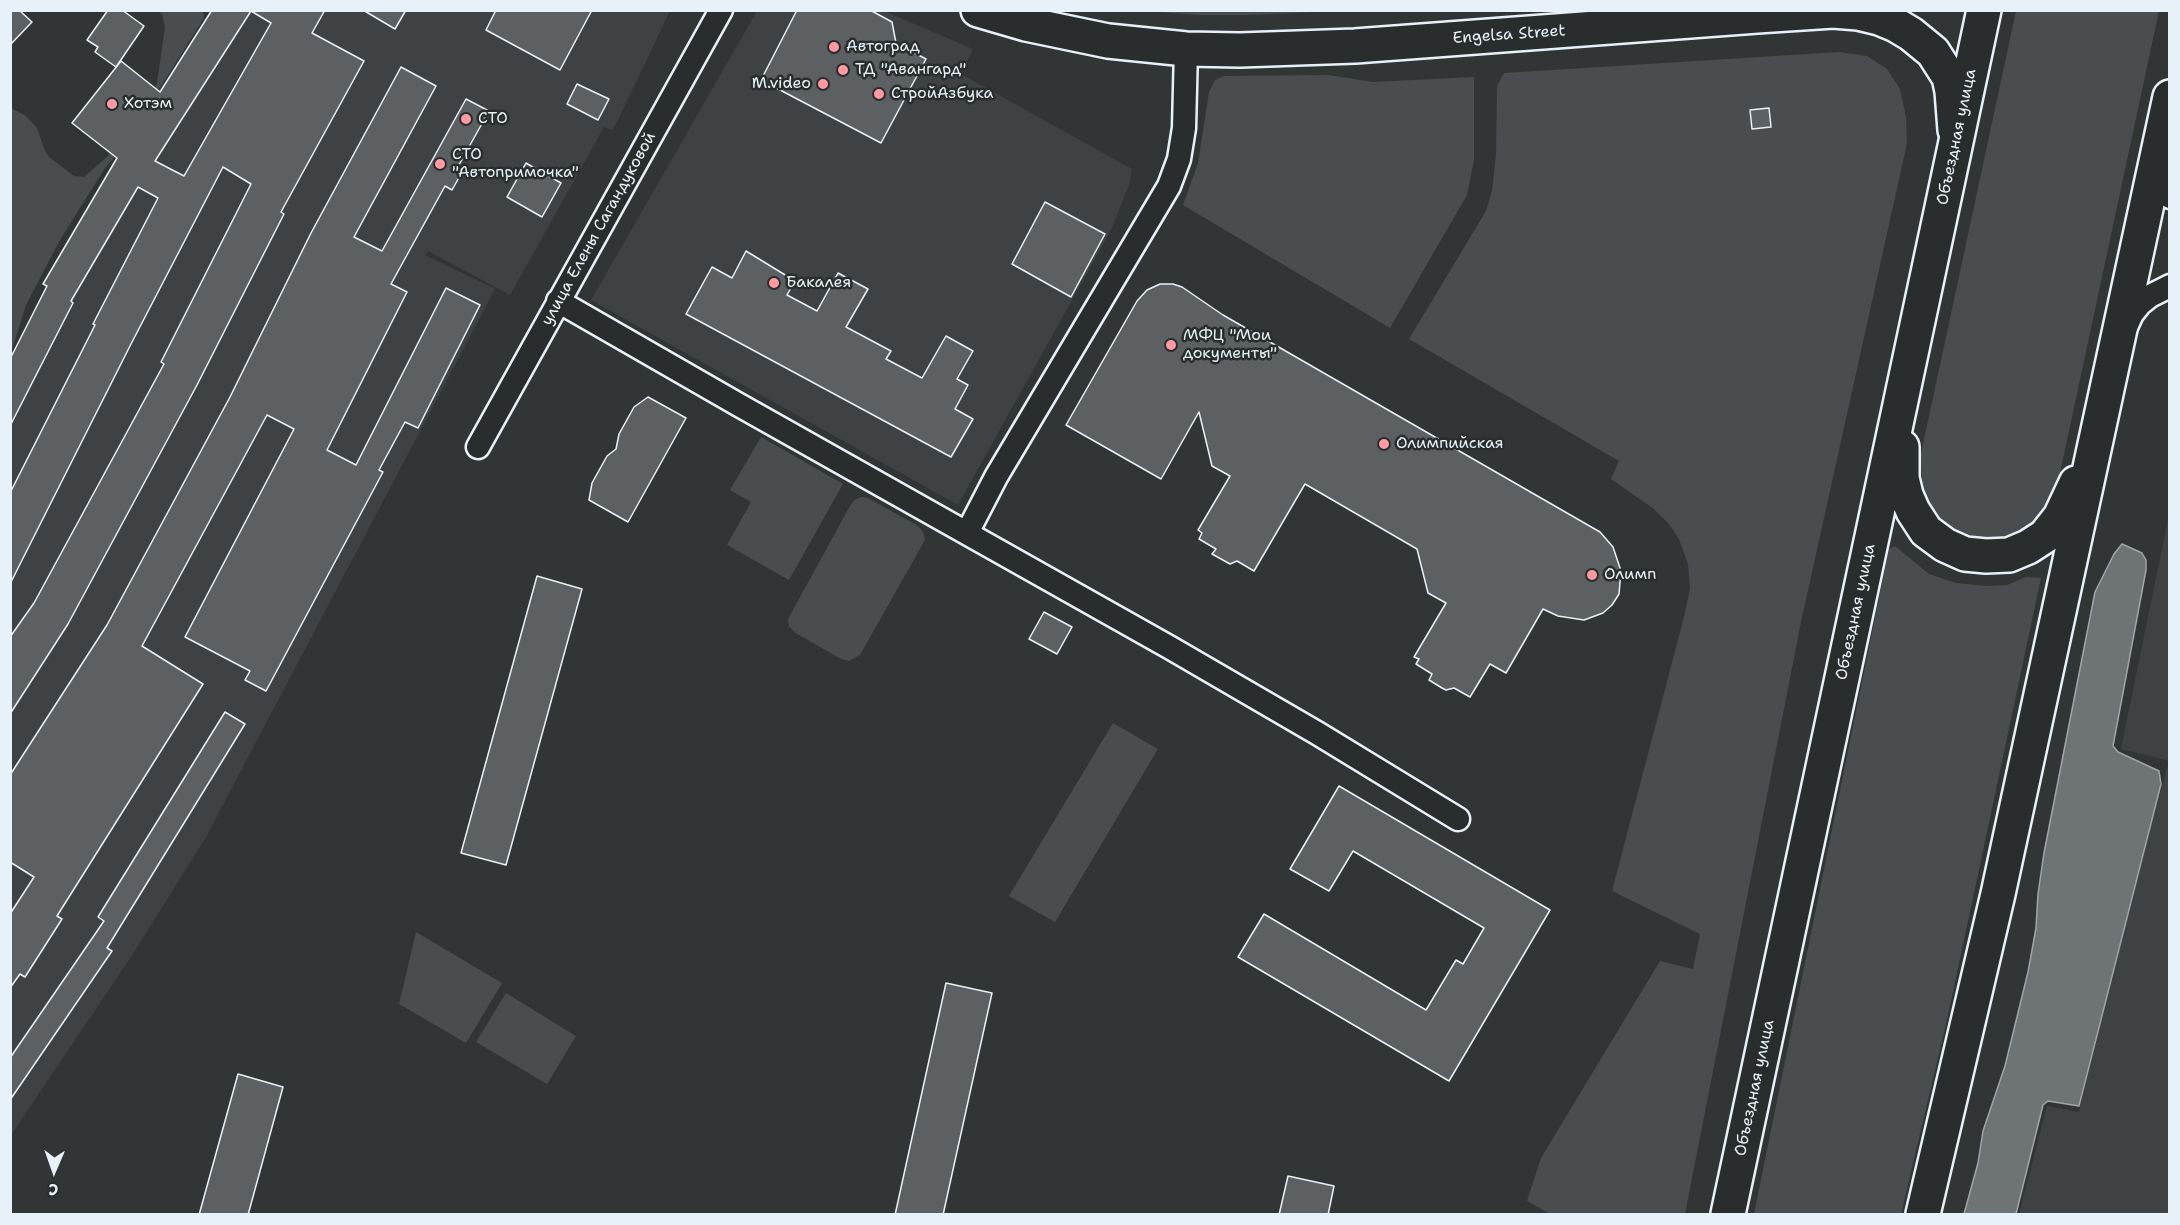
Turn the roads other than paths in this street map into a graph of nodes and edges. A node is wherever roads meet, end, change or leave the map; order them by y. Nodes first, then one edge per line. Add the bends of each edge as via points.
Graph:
1 (721, 10) edge
2 (978, 10) edge
3 (1059, 10) edge
4 (1566, 10) edge
5 (1984, 10) edge
6 (1482, 27) junction
7 (1187, 38) junction
8 (2169, 102) edge
9 (1955, 146) junction
10 (2169, 197) edge
11 (2169, 286) edge
12 (558, 301) junction
13 (1913, 341) junction
14 (2115, 353) junction
15 (2105, 402) junction
16 (478, 447) dead end
17 (967, 533) junction
18 (1458, 819) dead end
19 (1728, 1215) edge
20 (1923, 1215) edge

1 - 12 street, улица Елены Сагандуковой
2 - 7 main road, Engelsa Street via 1067,34 1137,45
3 - 7 main road, Engelsa Street
4 - 6 main road, Engelsa Street
5 - 9 main road, Объездная улица
6 - 7 main road, Engelsa Street via 1301,49
6 - 9 main road, Engelsa Street via 1833,11 1879,18 1911,34 1941,61 1953,91
7 - 17 street via 1184,128 1169,186 996,477
8 - 10 street via 2164,165
8 - 14 main road
9 - 13 main road, Объездная улица
11 - 14 street via 2140,304
12 - 16 street, улица Елены Сагандуковой
12 - 17 street
13 - 15 main road via 1902,451 1906,495 1926,531 1965,554 2009,555 2045,536 2072,493
13 - 19 main road, Объездная улица
14 - 15 main road
15 - 20 main road via 1998,894
17 - 18 street via 1308,728

